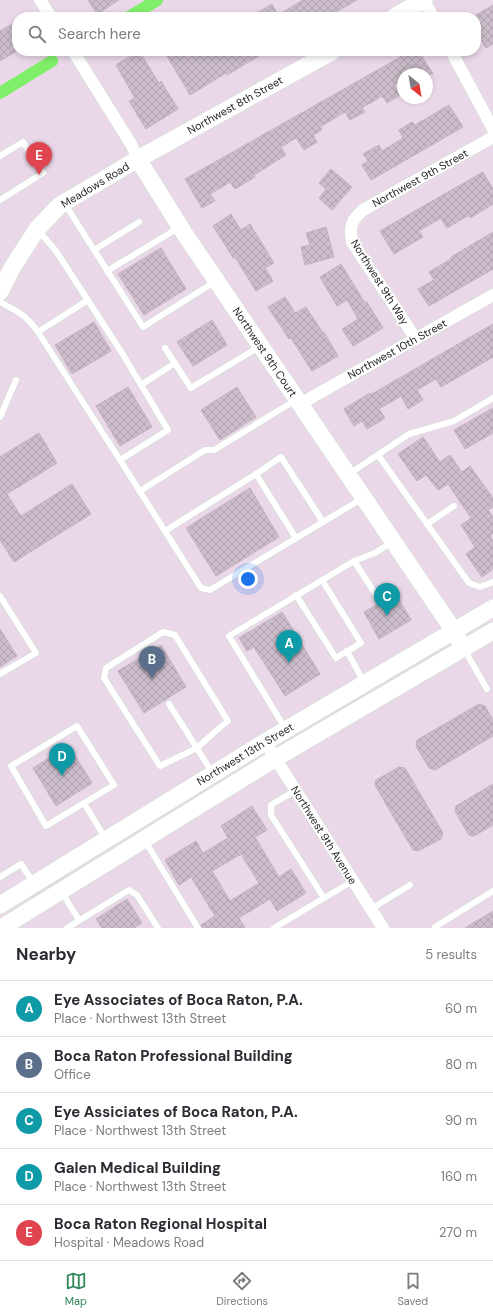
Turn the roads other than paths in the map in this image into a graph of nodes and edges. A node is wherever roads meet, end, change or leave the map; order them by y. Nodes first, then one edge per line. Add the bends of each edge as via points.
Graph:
1 (40, 0) edge
2 (424, 0) edge
3 (48, 12) edge
4 (403, 12) edge
5 (430, 12) edge
6 (76, 56) edge
7 (324, 56) edge
8 (454, 56) edge
9 (493, 129) edge
10 (493, 137) edge
11 (0, 156) edge
12 (138, 159) junction
13 (0, 200) edge
14 (64, 203) junction
15 (140, 222) dead end
16 (352, 224) joint
17 (180, 227) junction
18 (37, 229) junction
19 (94, 250) junction
20 (108, 271) junction
21 (216, 280) junction
22 (0, 292) edge
23 (493, 295) edge
24 (88, 300) junction
25 (0, 302) edge
26 (38, 332) junction
27 (416, 339) junction
28 (261, 346) junction
29 (165, 348) dead end
30 (175, 364) junction
31 (16, 380) dead end
32 (141, 385) junction
33 (493, 398) edge
34 (299, 402) junction
35 (0, 417) edge
36 (378, 455) junction
37 (120, 460) junction
38 (256, 474) junction
39 (348, 475) junction
40 (140, 491) junction
41 (364, 498) junction
42 (454, 506) dead end
43 (323, 522) junction
44 (427, 524) junction
45 (165, 531) junction
46 (296, 538) junction
47 (393, 541) junction
48 (354, 561) junction
49 (322, 580) junction
50 (493, 582) edge
51 (296, 595) junction
52 (0, 596) edge
53 (378, 598) dead end
54 (493, 608) edge
55 (454, 631) junction
56 (493, 631) edge
57 (463, 648) junction
58 (347, 651) junction
59 (0, 674) edge
60 (365, 683) junction
61 (487, 689) dead end
62 (169, 704) dead end
63 (286, 730) junction
64 (265, 742) junction
65 (197, 748) junction
66 (276, 758) junction
67 (213, 774) junction
68 (296, 790) junction
69 (84, 803) junction
70 (106, 840) junction
71 (144, 840) junction
72 (0, 877) edge
73 (353, 881) junction
74 (34, 884) junction
75 (410, 885) dead end
76 (61, 891) junction
77 (493, 891) edge
78 (324, 898) junction
79 (0, 905) edge
80 (371, 909) junction
81 (79, 920) junction
82 (1, 928) edge
83 (66, 928) edge
84 (158, 928) edge
85 (198, 928) edge
86 (274, 928) edge
87 (383, 928) edge
88 (434, 928) edge

1 - 3 street
2 - 4 street
2 - 5 street
6 - 12 street, Northwest 9th Court
7 - 12 street, Northwest 8th Street
8 - 9 street
10 - 16 street, Northwest 9th Street via 363,210 354,218
11 - 13 lane via 23,142 43,173
12 - 14 street, Meadows Road
12 - 17 street, Northwest 9th Court
14 - 18 street, Meadows Road
14 - 19 lane
15 - 19 lane
16 - 27 street, Northwest 9th Way via 352,242
17 - 20 lane
17 - 21 street, Northwest 9th Court
18 - 22 street, Meadows Road
18 - 24 lane via 56,251
19 - 20 lane
20 - 21 lane via 143,327
21 - 28 street, Northwest 9th Court
23 - 27 street, Northwest 10th Street
24 - 26 lane
24 - 32 lane
25 - 26 lane via 27,317
26 - 37 lane
27 - 34 street, Northwest 10th Street
28 - 30 lane via 192,388
28 - 34 street, Northwest 9th Court
29 - 30 lane
30 - 32 lane
31 - 35 lane
32 - 37 lane via 168,430
33 - 36 lane via 454,421 409,434
34 - 39 street, Northwest 9th Court
34 - 40 lane via 214,450 205,450
36 - 39 lane
36 - 44 lane
37 - 40 lane
38 - 43 lane via 281,457
38 - 45 lane
38 - 46 lane
39 - 41 street, Northwest 9th Court
40 - 45 lane
41 - 43 lane
41 - 47 street, Northwest 9th Court
42 - 44 lane
43 - 46 lane
44 - 50 lane via 468,583 480,587
45 - 46 lane via 201,588 210,590
47 - 48 lane via 375,553
47 - 55 street, Northwest 9th Court
48 - 49 lane
48 - 53 lane
49 - 51 lane
49 - 58 lane via 360,643
51 - 58 lane via 336,658
51 - 63 lane via 229,636
52 - 59 lane via 36,653
54 - 55 street, Northwest 13th Street
55 - 57 street, Northwest 9th Court
55 - 60 street, Northwest 13th Street
56 - 57 street, Northwest 13th Street
57 - 61 lane
57 - 66 street, Northwest 13th Street
58 - 60 lane
60 - 63 street, Northwest 13th Street
62 - 65 lane
63 - 64 street, Northwest 13th Street
64 - 66 street, Northwest 9th Avenue
64 - 67 street, Northwest 13th Street
65 - 65 lane via 228,721 175,635 163,632 106,668 104,678 160,766
65 - 67 lane
66 - 68 street, Northwest 9th Avenue
66 - 71 street, Northwest 13th Street
67 - 70 street, Northwest 13th Street
68 - 73 street, Northwest 9th Avenue
68 - 78 lane via 271,805 271,814
69 - 69 lane via 46,826 11,766 77,726 114,785
69 - 70 lane
70 - 74 street, Northwest 13th Street
71 - 76 street, Northwest 13th Street
71 - 85 lane
72 - 74 lane via 21,864
73 - 78 lane
73 - 80 street, Northwest 9th Avenue
74 - 79 street, Northwest 13th Street
75 - 80 lane
76 - 81 lane
76 - 82 street, Northwest 13th Street
77 - 88 lane
78 - 86 lane
80 - 87 street, Northwest 9th Avenue
81 - 83 lane
81 - 84 lane via 129,890 137,895

